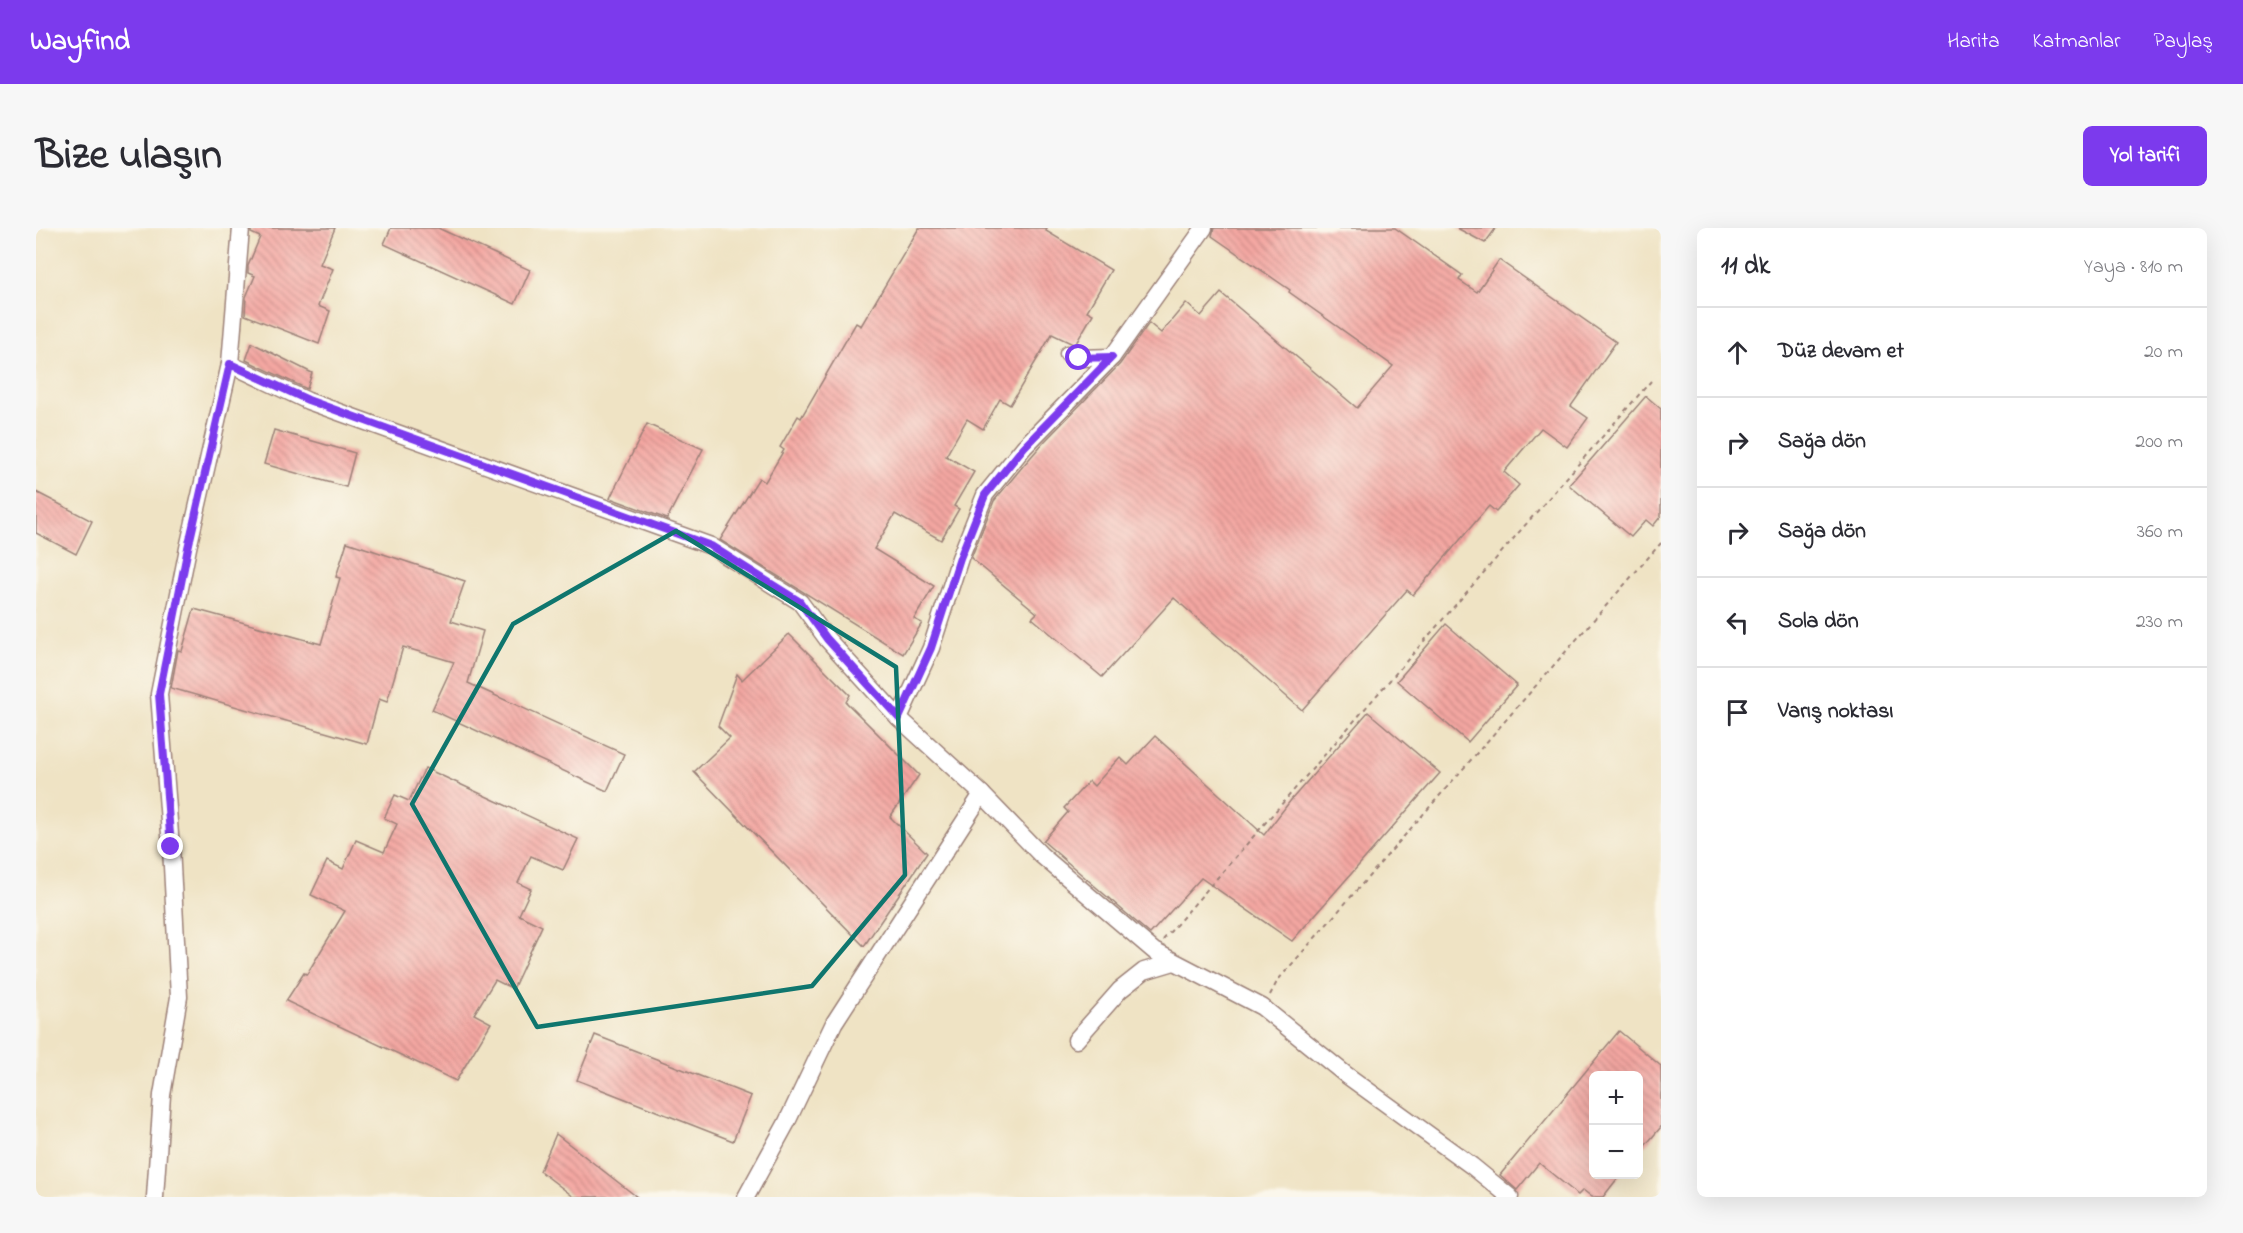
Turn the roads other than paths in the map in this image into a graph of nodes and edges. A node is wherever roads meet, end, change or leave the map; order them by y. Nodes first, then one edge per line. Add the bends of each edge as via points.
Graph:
1 (241, 228) edge
2 (1204, 228) edge
3 (1068, 354) dead end
4 (1112, 357) junction
5 (230, 364) junction
6 (899, 718) junction
7 (982, 794) junction
8 (1174, 962) junction
9 (1076, 1040) dead end
10 (154, 1197) edge
11 (746, 1197) edge
12 (1510, 1197) edge

1 - 5 street
2 - 4 street
3 - 4 street via 1079,358
4 - 6 street via 1024,447 985,495 931,648
5 - 6 street via 308,400 711,546 800,602 827,639
5 - 10 street via 159,694 179,998 162,1095
6 - 7 street
7 - 8 street via 1041,855 1154,951
7 - 11 street via 834,1023
8 - 9 street via 1144,971 1120,990
8 - 12 street via 1262,1007

